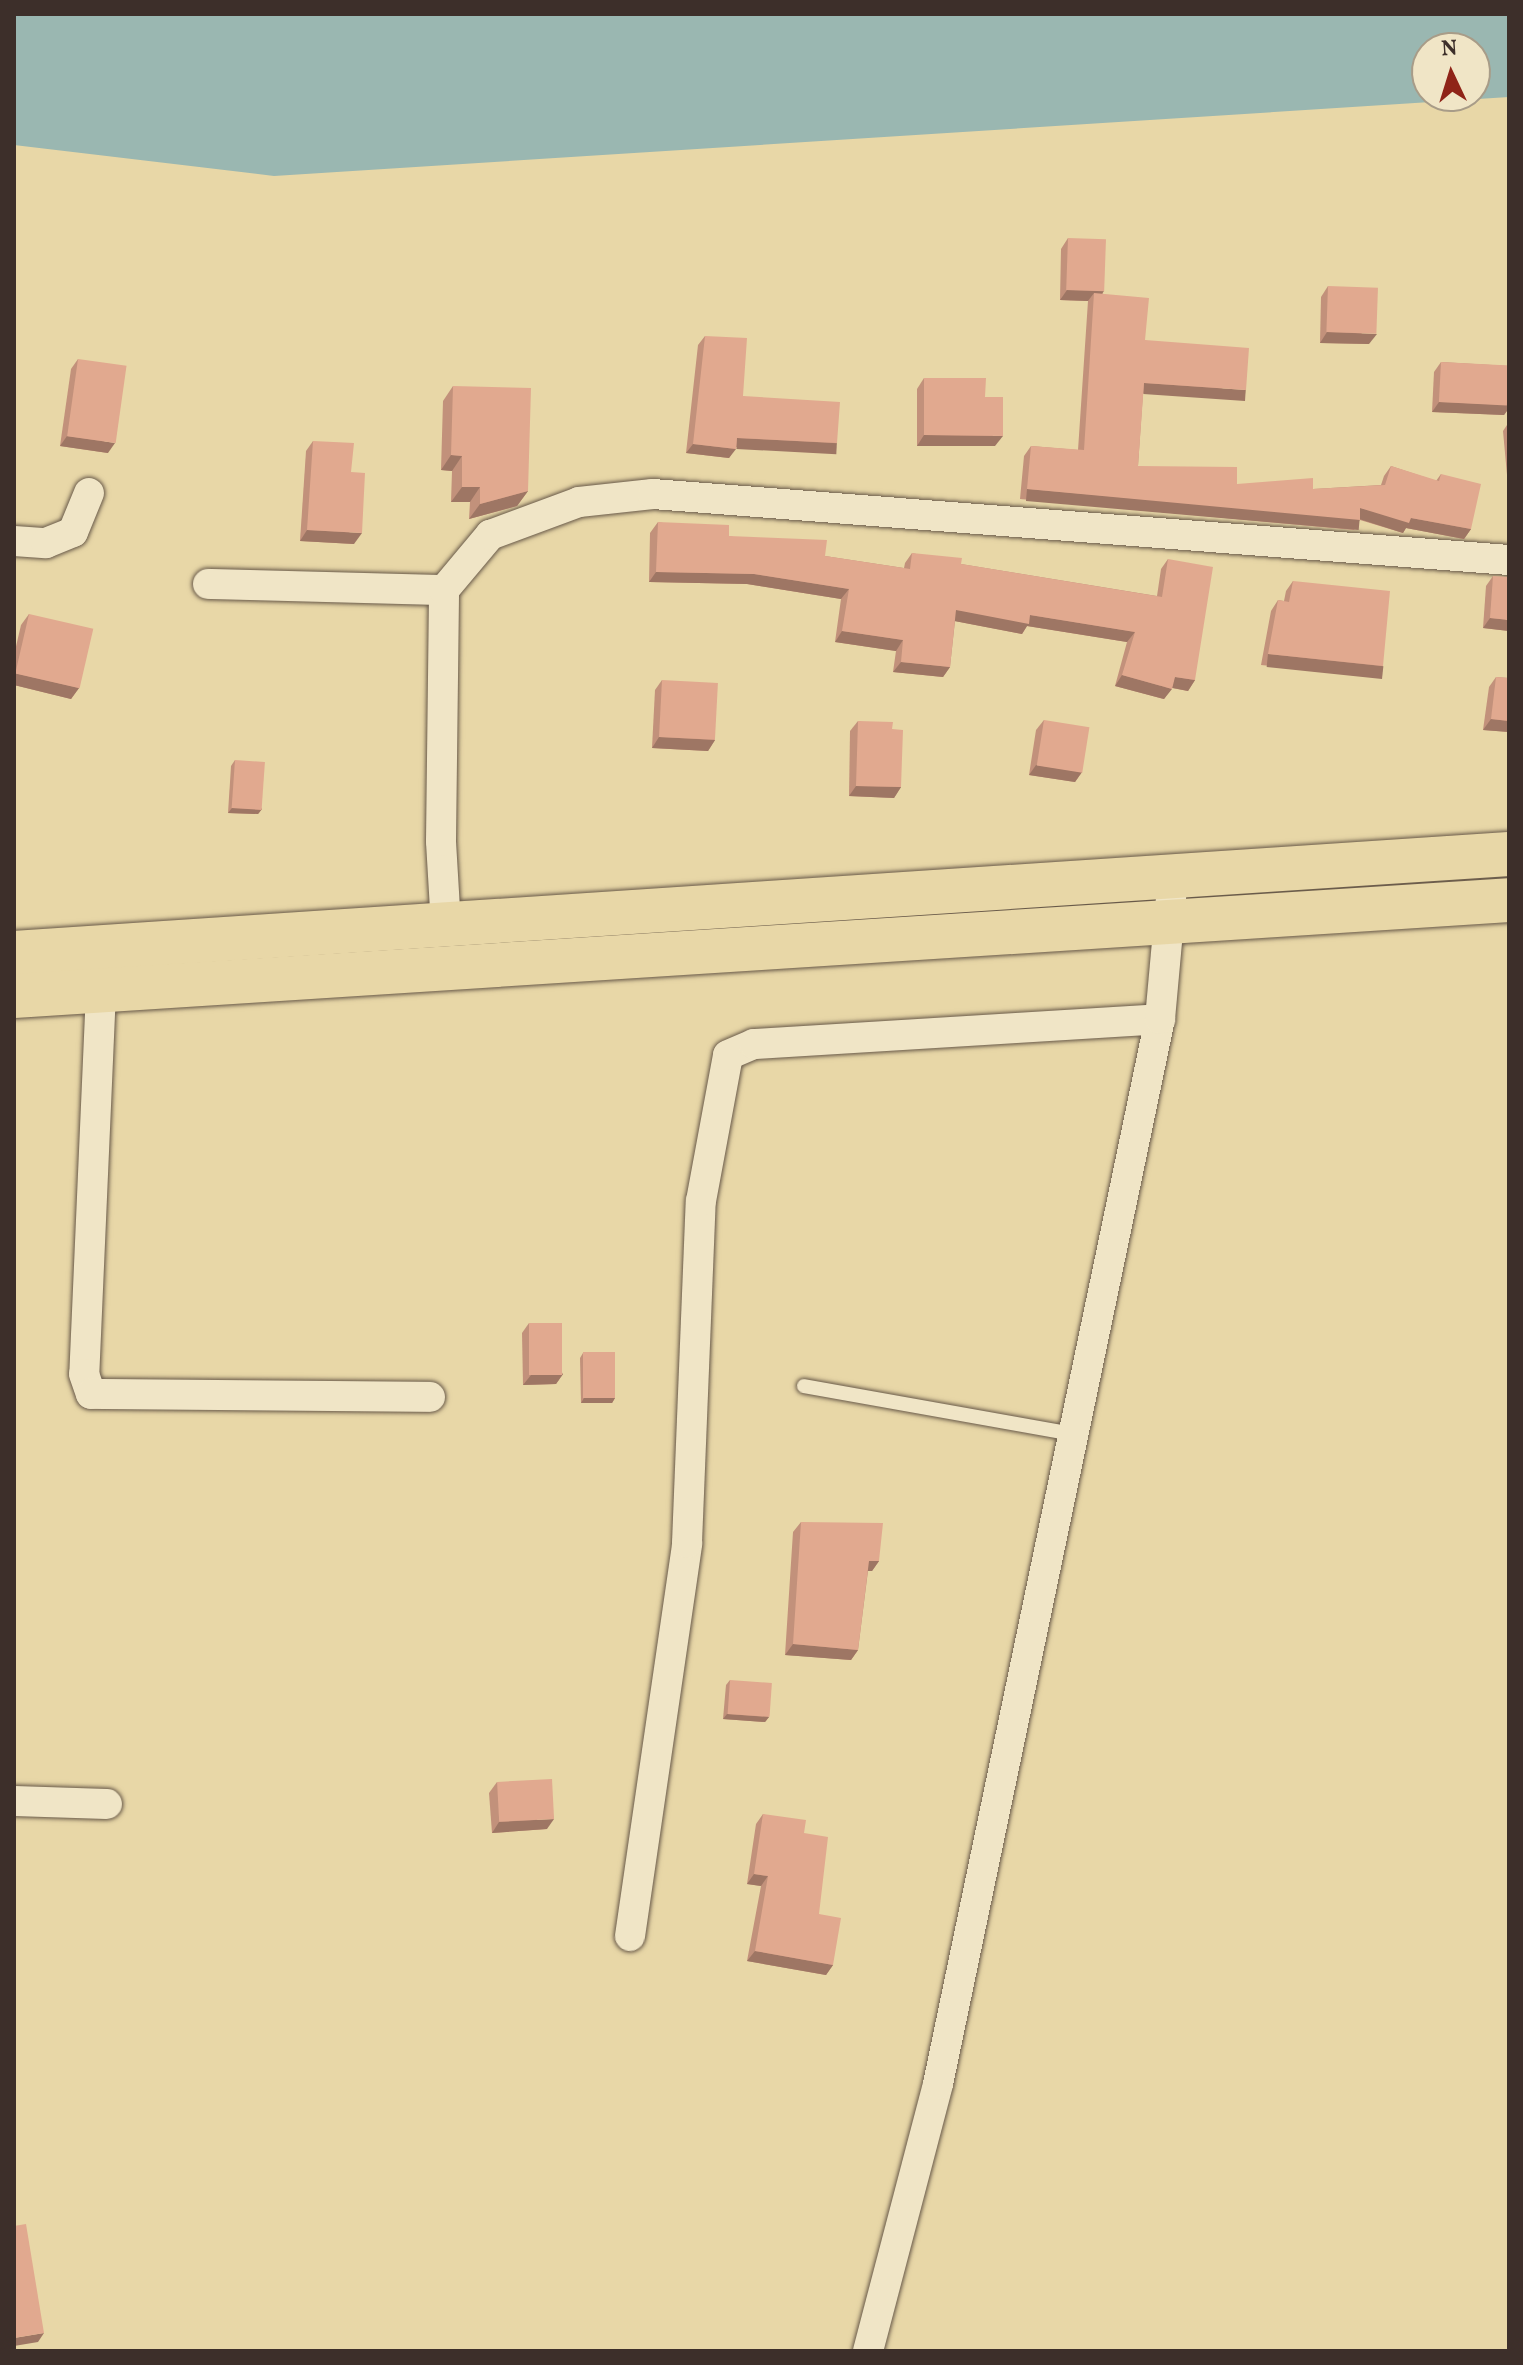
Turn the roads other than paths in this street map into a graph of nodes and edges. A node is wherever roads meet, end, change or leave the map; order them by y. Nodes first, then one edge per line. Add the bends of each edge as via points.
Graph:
1 (89, 493) dead end
2 (14, 541) edge
3 (1509, 560) edge
4 (208, 584) dead end
5 (444, 590) junction
6 (1509, 854) edge
7 (1173, 877) junction
8 (1509, 900) edge
9 (1171, 924) junction
10 (446, 926) junction
11 (14, 953) edge
12 (101, 991) junction
13 (14, 996) edge
14 (1160, 1019) junction
15 (804, 1386) dead end
16 (430, 1397) dead end
17 (1074, 1434) junction
18 (14, 1801) edge
19 (107, 1804) dead end
20 (630, 1936) dead end
21 (868, 2351) edge

1 - 2 street via 73,532 46,543
3 - 5 street via 653,494 579,502 490,535
4 - 5 street
5 - 10 street via 441,841
6 - 7 highway
7 - 9 street
7 - 10 highway
8 - 9 highway
9 - 12 highway
9 - 14 street
10 - 11 highway
12 - 13 highway
12 - 16 street via 84,1374 91,1394
14 - 17 street
14 - 20 street via 754,1044 728,1055 701,1201 687,1543
15 - 17 lane
17 - 21 street via 938,2084
18 - 19 street

